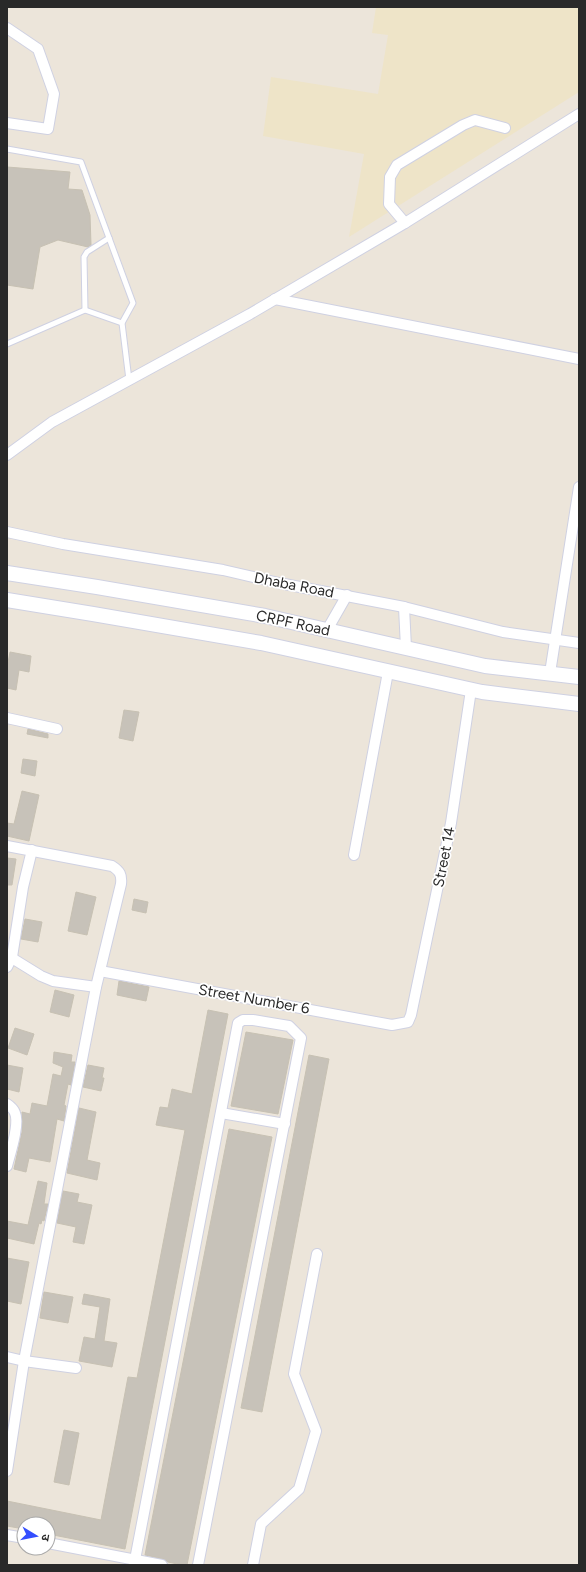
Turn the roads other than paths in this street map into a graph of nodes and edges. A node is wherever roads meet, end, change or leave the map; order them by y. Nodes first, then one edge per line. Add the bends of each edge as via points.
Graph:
1 (7, 28) edge
2 (579, 114) edge
3 (7, 123) edge
4 (505, 128) dead end
5 (7, 149) edge
6 (405, 223) junction
7 (110, 238) junction
8 (275, 299) junction
9 (85, 310) junction
10 (122, 323) junction
11 (7, 344) edge
12 (579, 359) edge
13 (129, 380) junction
14 (7, 455) edge
15 (579, 487) edge
16 (7, 532) edge
17 (7, 573) edge
18 (347, 596) junction
19 (7, 600) edge
20 (404, 607) junction
21 (327, 630) junction
22 (554, 640) junction
23 (579, 643) edge
24 (406, 648) junction
25 (388, 672) junction
26 (550, 673) junction
27 (579, 677) edge
28 (471, 690) junction
29 (579, 704) edge
30 (7, 718) edge
31 (57, 729) dead end
32 (7, 846) edge
33 (32, 850) junction
34 (354, 855) dead end
35 (9, 956) edge
36 (7, 967) edge
37 (100, 971) junction
38 (96, 987) junction
39 (408, 1022) joint
40 (7, 1104) edge
41 (221, 1113) junction
42 (285, 1124) junction
43 (7, 1166) edge
44 (317, 1254) dead end
45 (7, 1357) edge
46 (24, 1361) junction
47 (76, 1368) dead end
48 (7, 1471) edge
49 (56, 1545) edge
50 (134, 1562) edge
51 (162, 1565) edge
52 (198, 1565) edge
53 (253, 1565) edge

1 - 3 street via 38,49 54,94 48,129
2 - 6 street
4 - 6 street via 475,120 463,124 397,165 390,177 389,204
5 - 7 lane via 81,162
6 - 8 street
7 - 9 lane via 87,252 84,257
7 - 10 lane via 133,303
8 - 12 street
8 - 13 street
9 - 10 lane
9 - 11 lane
10 - 13 lane
13 - 14 street via 52,422
15 - 22 street
16 - 18 street, Dhaba Road via 63,544 223,570
17 - 21 street, CRPF Road via 257,615
18 - 20 street, Dhaba Road
18 - 21 street
19 - 25 street via 261,643
20 - 22 street, Dhaba Road via 503,632
20 - 24 street
21 - 24 street, CRPF Road
22 - 23 street, Dhaba Road
22 - 26 street
24 - 26 street, CRPF Road via 486,666
25 - 28 street
25 - 34 street
26 - 27 street, CRPF Road
28 - 29 street
28 - 39 street, Street 14 via 449,831
30 - 31 street
32 - 33 street
33 - 35 street
33 - 37 street via 112,866 122,876
35 - 36 street
35 - 38 street via 53,981
37 - 38 street
37 - 39 street, Street Number 6 via 392,1025
38 - 46 street
40 - 43 street via 15,1113 16,1130
41 - 42 street
41 - 42 street via 238,1023 243,1020 276,1023 289,1026 302,1038
41 - 50 street
42 - 52 street
44 - 53 street via 294,1374 316,1430 299,1489 261,1524
45 - 46 street
46 - 47 street
46 - 48 street
49 - 50 street
50 - 51 street

